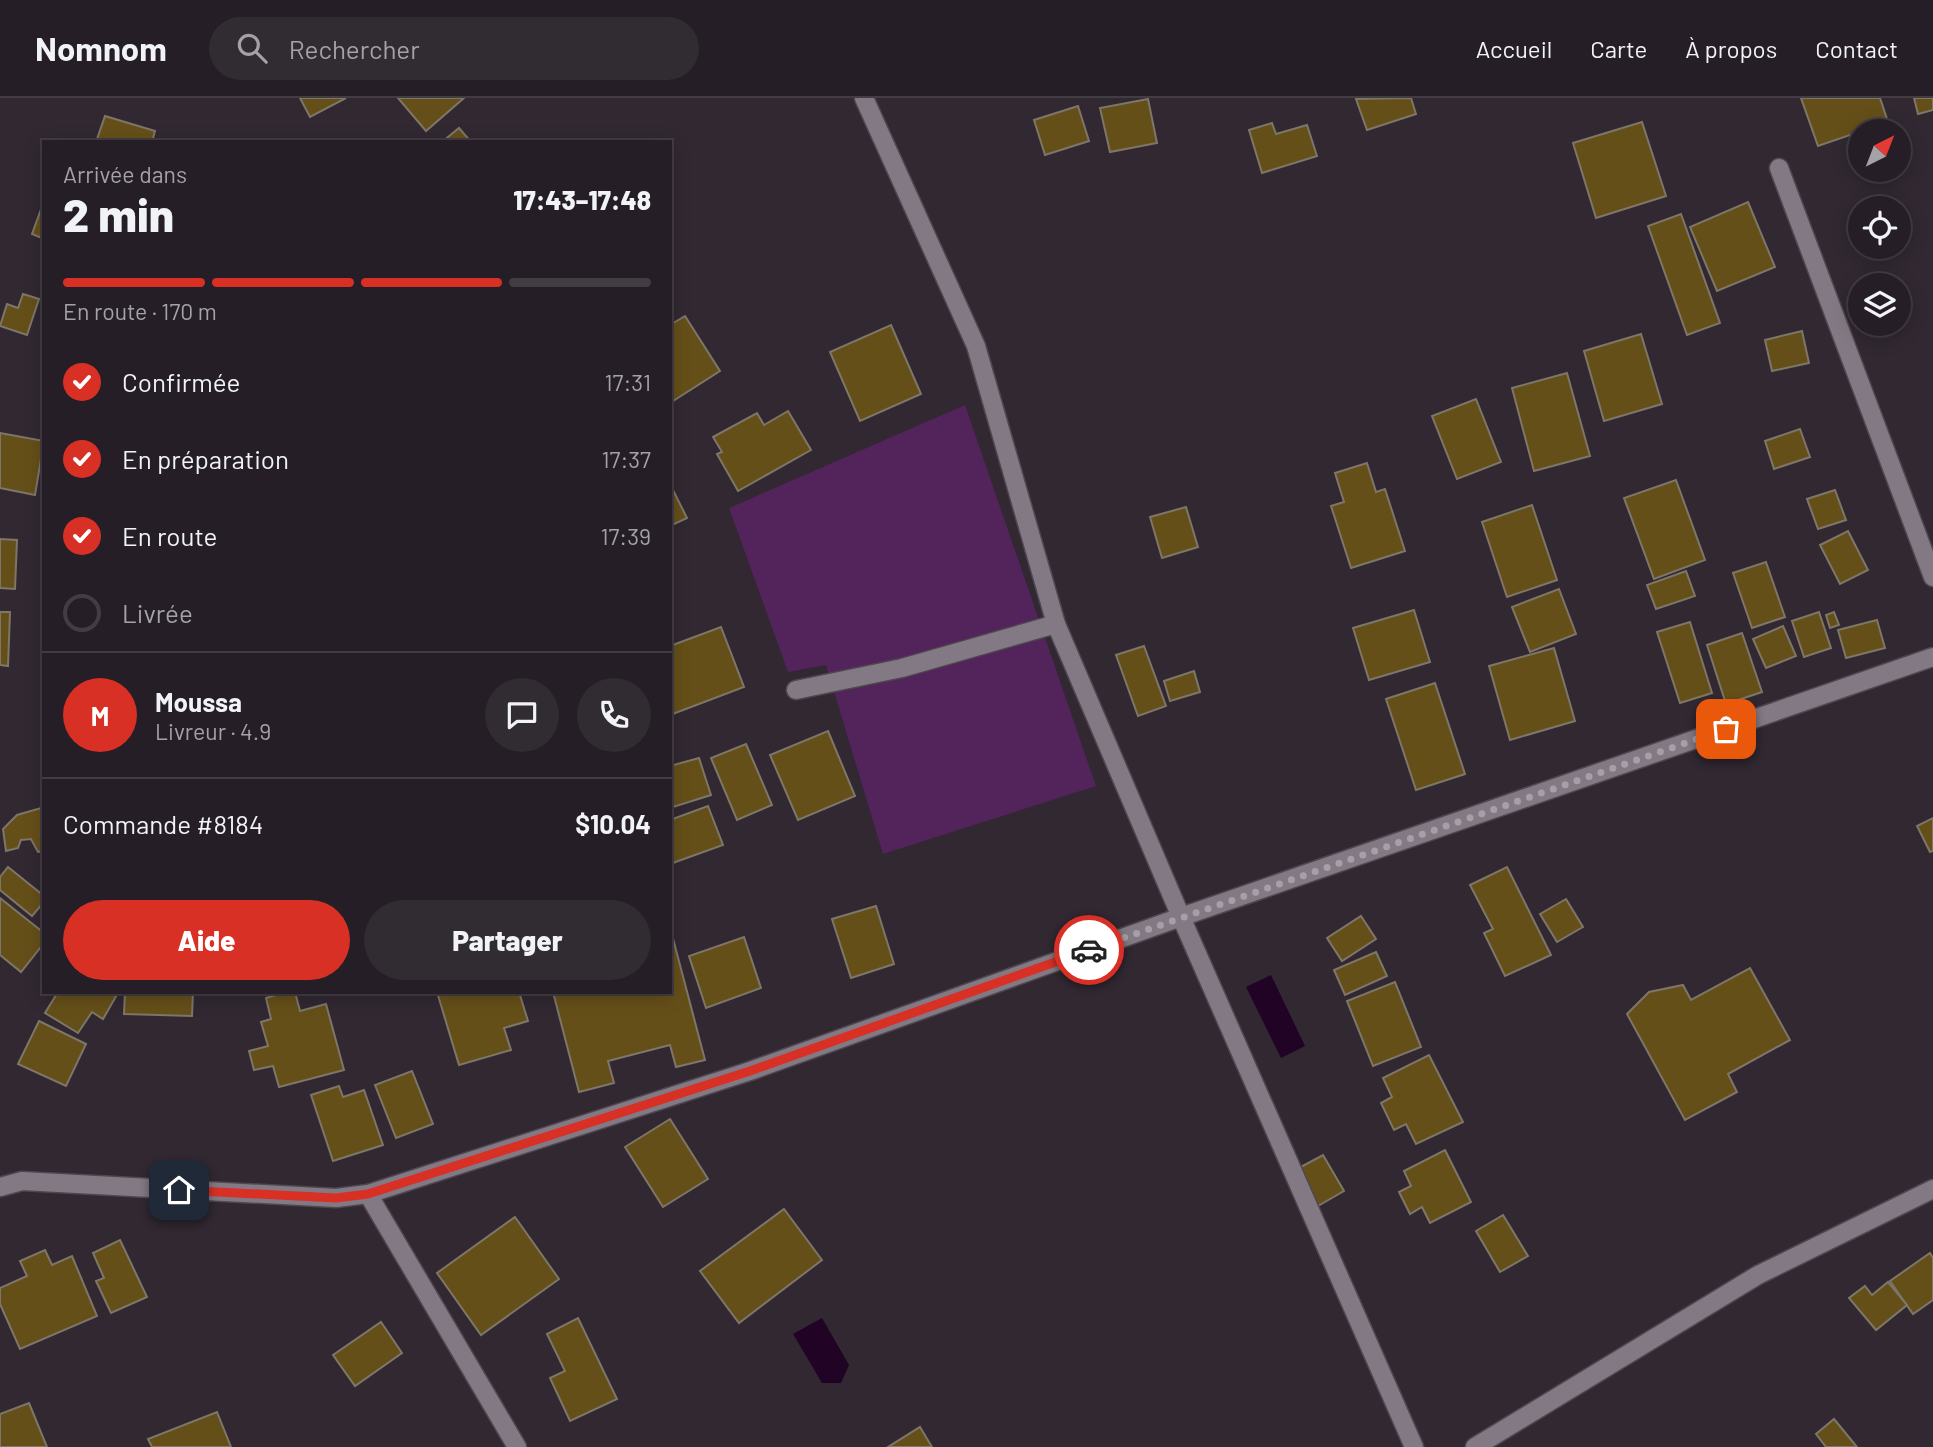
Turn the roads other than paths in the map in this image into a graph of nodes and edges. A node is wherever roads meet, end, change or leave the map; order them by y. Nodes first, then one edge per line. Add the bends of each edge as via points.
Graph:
1 (864, 98) edge
2 (1779, 168) dead end
3 (1933, 577) edge
4 (1056, 624) junction
5 (1933, 657) edge
6 (796, 690) dead end
7 (1181, 917) junction
8 (0, 1187) edge
9 (1933, 1189) edge
10 (368, 1194) junction
11 (517, 1447) edge
12 (1414, 1447) edge
13 (1475, 1447) edge

1 - 4 street via 976,346
2 - 3 street
4 - 6 street via 902,668
4 - 7 street
5 - 7 street
7 - 10 street via 750,1071
7 - 12 street
8 - 10 street via 22,1181 336,1198
9 - 13 street via 1758,1275
10 - 11 street

